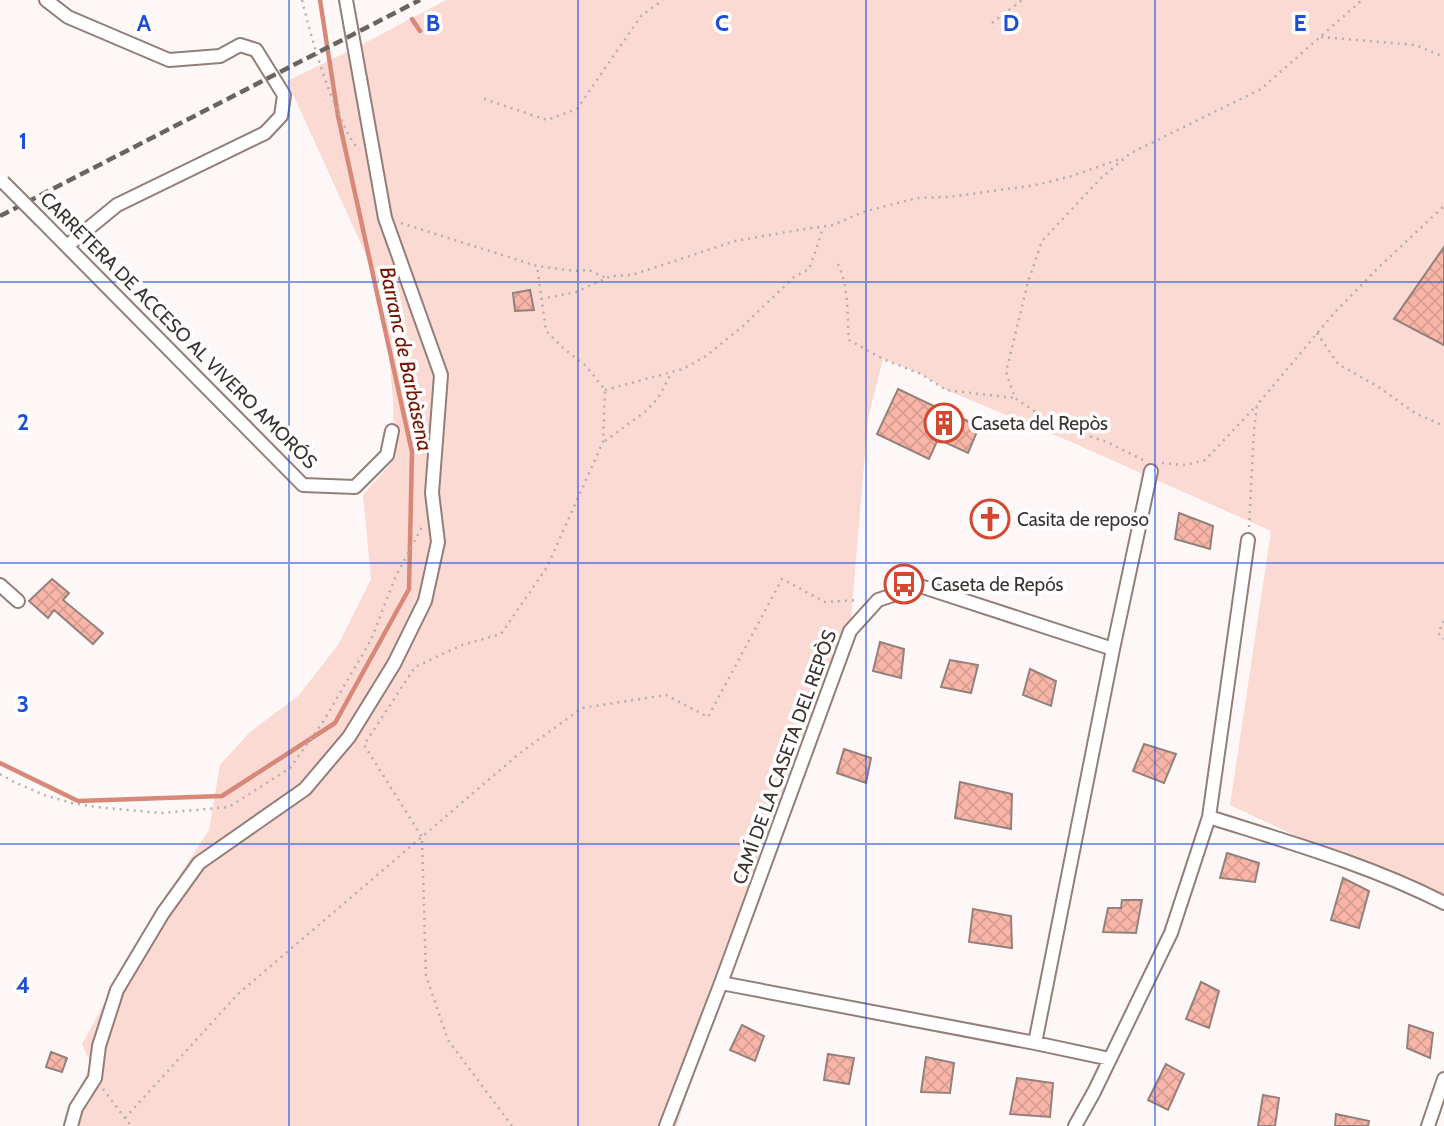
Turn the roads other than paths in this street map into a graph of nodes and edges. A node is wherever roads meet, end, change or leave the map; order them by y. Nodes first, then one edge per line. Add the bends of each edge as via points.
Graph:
1 (46, 0) edge
2 (346, 0) edge
3 (2, 180) edge
4 (66, 246) junction
5 (393, 431) dead end
6 (1149, 467) road end
7 (1248, 540) road end
8 (0, 585) edge
9 (18, 601) dead end
10 (1113, 649) junction
11 (1209, 817) junction
12 (1444, 903) edge
13 (721, 983) junction
14 (1035, 1042) junction
15 (1110, 1059) junction
16 (1444, 1079) edge
17 (71, 1126) edge
18 (666, 1126) edge
19 (1075, 1126) edge
20 (1428, 1126) edge

1 - 4 street via 68,17 170,60 220,56 240,45 256,50 284,95 281,116 265,133 117,205
2 - 17 street via 385,218 441,375 432,492 438,542 425,601 394,664 349,737 305,789 199,863 163,913 117,990 99,1046 95,1078 76,1108
3 - 4 street, CARRETERA DE ACCESO AL VIVERO AMORÓS, bridge
4 - 5 street, CARRETERA DE ACCESO AL VIVERO AMORÓS via 303,485 355,487 387,455
6 - 10 street
7 - 11 street
8 - 9 street
10 - 13 street, CAMÍ DE LA CASETA DEL REPÒS via 920,586 878,600 850,631
10 - 14 street
11 - 12 street via 1342,860
11 - 15 street via 1171,933
13 - 14 street
13 - 18 street, CAMÍ DE LA CASETA DEL REPÒS
14 - 15 street
15 - 19 street
16 - 20 street

